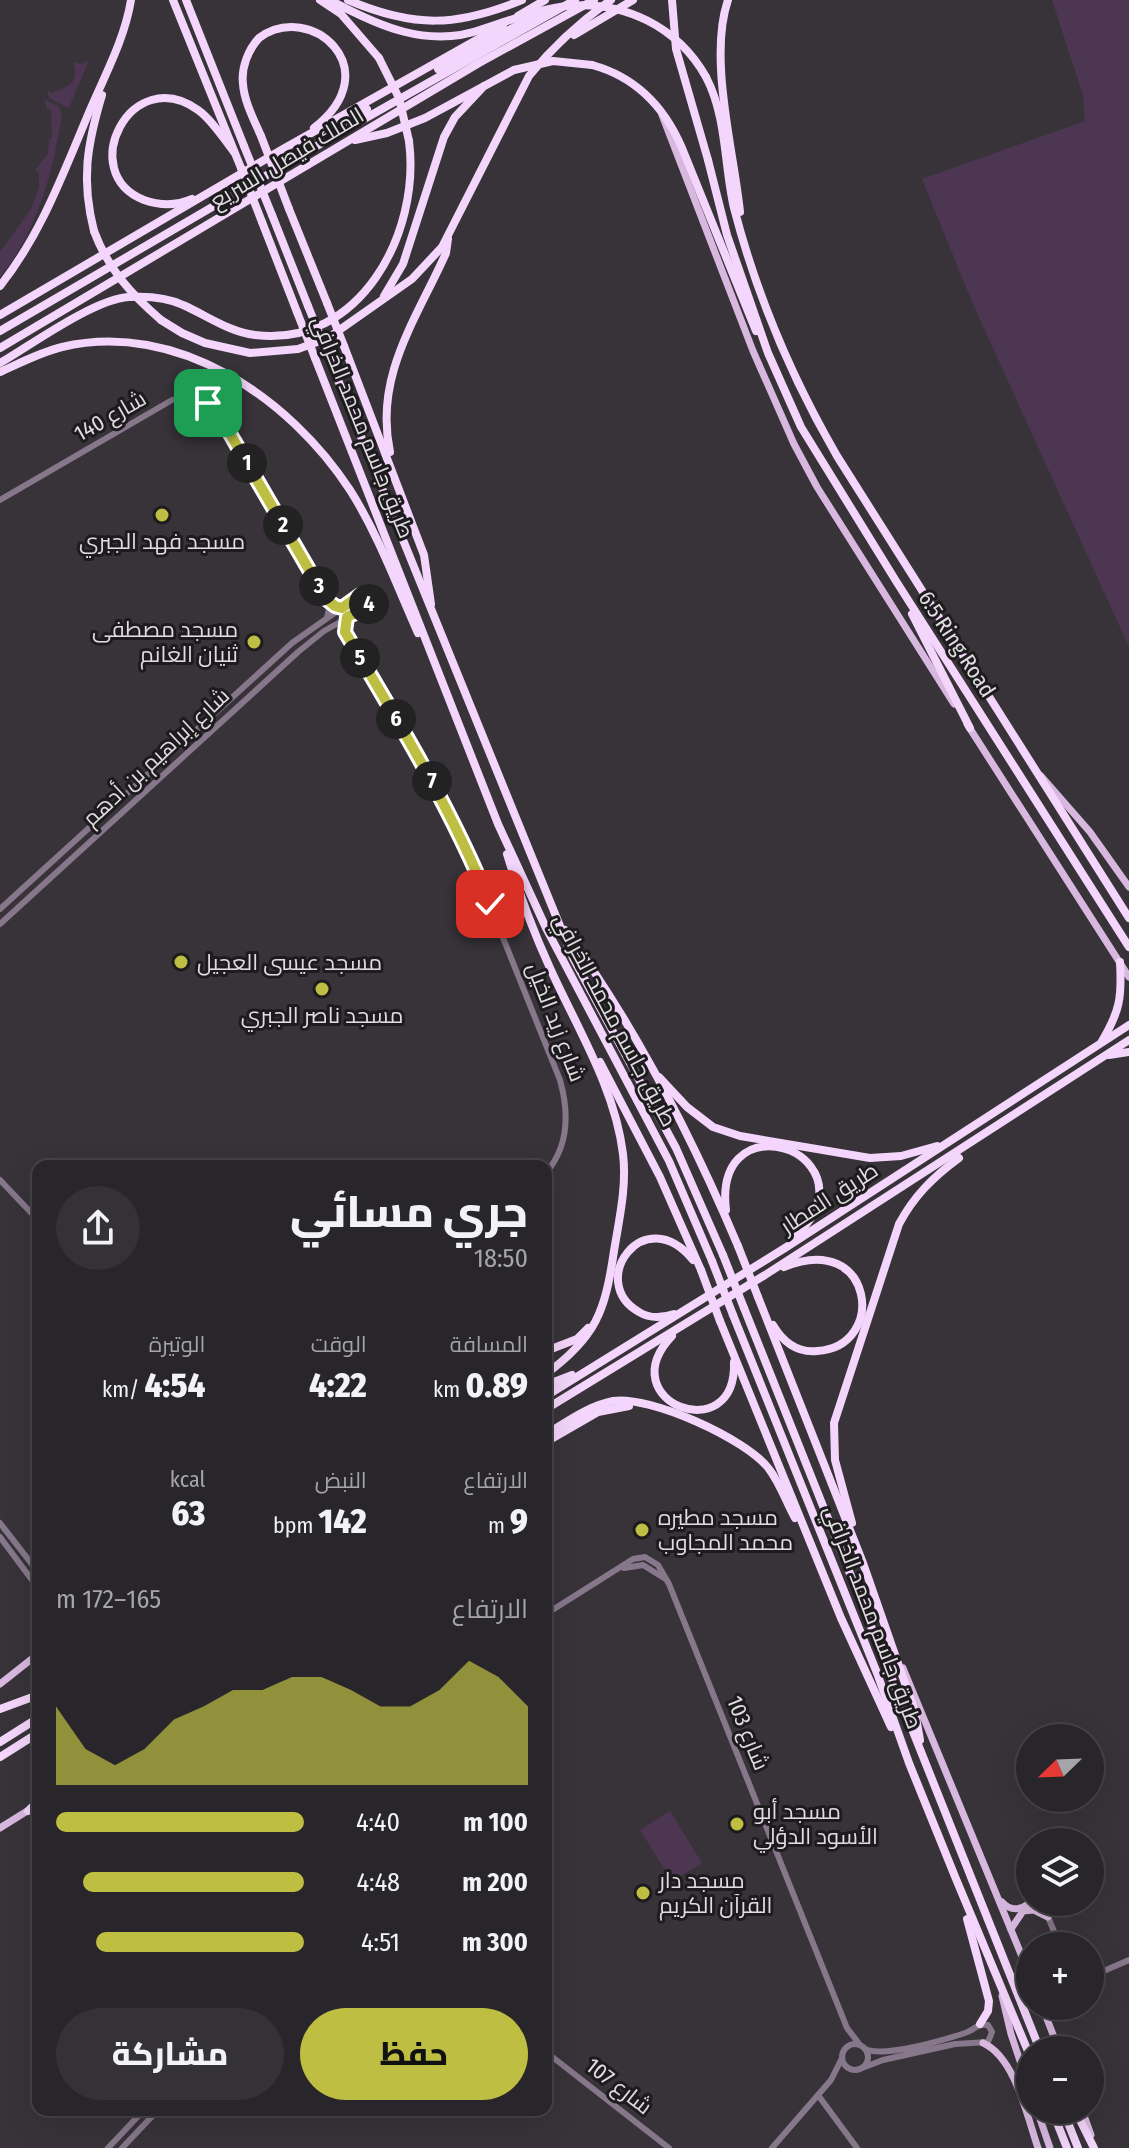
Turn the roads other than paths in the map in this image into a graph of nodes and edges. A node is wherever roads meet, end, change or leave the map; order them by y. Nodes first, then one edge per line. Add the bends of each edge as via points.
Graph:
1 (131, 0) edge
2 (173, 0) edge
3 (186, 0) edge
4 (320, 0) edge
5 (330, 0) edge
6 (348, 0) edge
7 (522, 0) edge
8 (545, 0) edge
9 (575, 0) edge
10 (594, 0) edge
11 (611, 0) edge
12 (633, 0) edge
13 (672, 0) edge
14 (728, 0) edge
15 (542, 12) junction
16 (563, 41) junction
17 (112, 60) junction
18 (484, 86) junction
19 (660, 109) junction
20 (327, 140) junction
21 (350, 141) junction
22 (294, 142) junction
23 (234, 152) junction
24 (219, 187) junction
25 (743, 233) junction
26 (448, 237) junction
27 (0, 286) edge
28 (382, 301) junction
29 (0, 315) edge
30 (0, 331) edge
31 (0, 348) edge
32 (768, 353) junction
33 (0, 363) edge
34 (0, 372) edge
35 (395, 476) junction
36 (0, 500) edge
37 (896, 581) junction
38 (326, 599) junction
39 (342, 608) junction
40 (347, 617) junction
41 (433, 617) junction
42 (327, 618) junction
43 (332, 627) junction
44 (345, 632) junction
45 (450, 705) junction
46 (970, 728) junction
47 (1035, 769) junction
48 (498, 824) junction
49 (1129, 887) edge
50 (0, 909) edge
51 (555, 916) junction
52 (1129, 918) edge
53 (0, 924) edge
54 (1105, 937) junction
55 (1129, 947) edge
56 (1120, 962) junction
57 (1129, 970) edge
58 (1129, 977) edge
59 (571, 1012) junction
60 (1129, 1025) edge
61 (1129, 1040) edge
62 (1100, 1044) junction
63 (1129, 1052) edge
64 (1104, 1056) junction
65 (657, 1075) junction
66 (993, 1130) junction
67 (945, 1144) junction
68 (552, 1163) edge
69 (0, 1180) edge
70 (32, 1214) edge
71 (728, 1223) junction
72 (785, 1248) junction
73 (700, 1269) junction
74 (765, 1275) junction
75 (603, 1304) junction
76 (693, 1305) junction
77 (763, 1309) junction
78 (681, 1327) junction
79 (552, 1349) edge
80 (734, 1358) junction
81 (599, 1364) junction
82 (552, 1369) edge
83 (552, 1383) edge
84 (552, 1392) edge
85 (552, 1405) edge
86 (665, 1409) junction
87 (552, 1430) edge
88 (552, 1438) edge
89 (0, 1523) edge
90 (0, 1537) edge
91 (813, 1550) junction
92 (863, 1563) junction
93 (32, 1564) edge
94 (32, 1569) edge
95 (26, 1572) junction
96 (32, 1580) edge
97 (552, 1610) edge
98 (883, 1619) junction
99 (32, 1659) edge
100 (0, 1684) edge
101 (32, 1697) edge
102 (0, 1709) edge
103 (32, 1722) edge
104 (32, 1737) edge
105 (0, 1742) edge
106 (0, 1757) edge
107 (924, 1760) junction
108 (909, 1763) junction
109 (32, 1808) edge
110 (28, 1811) joint
111 (0, 1828) edge
112 (956, 1879) junction
113 (998, 1897) junction
114 (1016, 1909) edge
115 (1048, 1917) joint
116 (1011, 1929) junction
117 (1054, 1932) edge
118 (1016, 1941) edge
119 (1129, 1960) edge
120 (1104, 1971) edge
121 (1000, 1986) junction
122 (980, 2024) junction
123 (847, 2028) junction
124 (1021, 2036) edge
125 (1037, 2036) edge
126 (983, 2043) junction
127 (863, 2047) junction
128 (846, 2049) junction
129 (1016, 2049) edge
130 (552, 2057) edge
131 (842, 2058) junction
132 (858, 2069) junction
133 (831, 2080) junction
134 (818, 2095) junction
135 (139, 2116) edge
136 (152, 2116) edge
137 (1042, 2124) edge
138 (1058, 2124) edge
139 (1069, 2124) edge
140 (1082, 2124) edge
141 (1087, 2124) edge
142 (125, 2131) junction
143 (134, 2135) junction
144 (108, 2148) edge
145 (122, 2148) edge
146 (669, 2148) edge
147 (772, 2148) edge
148 (857, 2148) edge
149 (1038, 2148) edge
150 (1050, 2148) edge
151 (1067, 2148) edge
152 (1078, 2148) edge
153 (1095, 2148) edge

1 - 17 highway
2 - 23 highway, طريق جاسم محمد الخرافي
3 - 41 highway, طريق جاسم محمد الخرافي, bridge
4 - 33 highway, bridge via 341,14 379,58 399,98 409,141 408,189 400,226 391,251 361,296 327,324 301,334 253,335 166,299 125,297
5 - 15 highway, bridge via 380,25 439,37
6 - 7 highway via 400,17 436,21 472,18
8 - 22 highway
9 - 20 highway, الملك فيصل السريع
10 - 21 highway, الملك فيصل السريع
11 - 16 highway
12 - 16 highway
13 - 32 highway, bridge via 676,49 727,235
14 - 25 highway via 722,67
15 - 20 highway, bridge via 373,105
15 - 25 highway, bridge via 579,6 619,10 645,18 677,38 700,66 716,100
16 - 26 highway via 529,76
17 - 27 highway via 42,221
17 - 28 highway, bridge via 86,157 86,194 108,262 121,283 161,320 205,343 260,354 328,338
18 - 19 highway, bridge via 514,70 553,61 592,65 628,79
18 - 21 highway via 406,125
18 - 28 highway via 444,137 403,264
19 - 32 highway via 678,138
19 - 46 main road via 794,444
20 - 30 highway, الملك فيصل السريع
21 - 31 highway, الملك فيصل السريع
22 - 24 highway
22 - 35 highway, bridge via 334,110 346,75 332,38 299,23 281,25 255,42 243,88
23 - 24 highway via 206,117 175,100 137,106 119,125 114,166 138,197 173,205
23 - 45 highway, طريق جاسم محمد الخرافي, bridge
24 - 29 highway
25 - 47 highway, 6.5 Ring Road via 810,407
26 - 28 highway via 431,261
26 - 35 highway via 446,253 389,382 385,428
32 - 37 highway, 6.5 Ring Road via 801,427
34 - 45 highway via 61,347 136,344 210,366 260,396 309,437 351,493
35 - 41 highway via 424,555
36 - 38 street, شارع 140 via 172,400 197,398 212,406 222,421
37 - 46 highway
37 - 55 highway, 6.5 Ring Road
38 - 39 street
38 - 42 street, شارع 140
39 - 40 street, شارع إبراهيم بن أدهم via 360,595 369,599 367,607
39 - 42 street, شارع إبراهيم بن أدهم
40 - 43 street, شارع إبراهيم بن أدهم
40 - 44 street
41 - 51 highway, طريق جاسم محمد الخرافي
42 - 50 street, شارع إبراهيم بن أدهم via 292,643
43 - 44 street
43 - 53 street, شارع إبراهيم بن أدهم via 298,652
44 - 68 street, شارع زيد الخيل via 437,788 556,1068 567,1117
45 - 48 highway, طريق جاسم محمد الخرافي
46 - 54 main road
47 - 49 main road via 1081,820
47 - 52 highway, 6.5 Ring Road
48 - 59 highway via 533,930
48 - 108 highway, طريق جاسم محمد الخرافي, bridge via 547,930 669,1161 855,1616
51 - 65 highway
51 - 107 highway, طريق جاسم محمد الخرافي, bridge via 676,1148 723,1255
54 - 56 main road
54 - 57 main road
56 - 58 main road
56 - 62 highway via 1116,1017
59 - 73 highway via 630,1117
59 - 75 highway via 611,1105 624,1157
60 - 62 highway, طريق المطار
61 - 64 highway, طريق المطار
62 - 67 highway, طريق المطار
63 - 64 highway
64 - 66 highway, طريق المطار
65 - 67 highway via 713,1127 740,1136 870,1158
65 - 71 highway
66 - 74 highway, طريق المطار
66 - 92 highway via 937,1174 909,1206 886,1260 834,1423 835,1460
67 - 72 highway, طريق المطار
69 - 70 street
71 - 72 highway via 725,1190 735,1162 768,1145 789,1149 812,1170 819,1199 810,1220
71 - 77 highway, bridge
72 - 76 highway, طريق المطار
73 - 76 highway via 683,1247 658,1237 632,1247 618,1272 625,1301 642,1314 661,1318
73 - 80 highway, bridge
74 - 77 highway via 803,1260 828,1259 855,1279 862,1312 855,1332 837,1347 811,1352 779,1336
74 - 78 highway, طريق المطار
75 - 79 highway via 585,1333
75 - 82 highway via 582,1344
76 - 81 highway, طريق المطار
77 - 92 highway
78 - 80 highway via 659,1351 655,1368 658,1388 677,1406 697,1411 724,1399
78 - 85 highway, طريق المطار
80 - 91 highway
81 - 83 highway
81 - 84 highway, طريق المطار
86 - 87 highway via 613,1401
86 - 88 highway via 610,1409
86 - 91 highway via 758,1458 779,1485
89 - 93 street
90 - 95 street
91 - 108 highway
92 - 98 highway
94 - 95 street
95 - 96 street
97 - 123 street, شارع 103 via 633,1559 645,1557 658,1565
98 - 107 highway via 915,1712
98 - 113 main road
99 - 100 main road
101 - 102 highway
103 - 105 highway
104 - 106 highway
107 - 125 highway, طريق جاسم محمد الخرافي
108 - 112 highway, طريق جاسم محمد الخرافي
109 - 110 highway
110 - 111 main road
112 - 121 highway, طريق جاسم محمد الخرافي
112 - 122 highway via 989,2001
113 - 114 main road
113 - 116 main road
115 - 116 main road via 1023,1911
115 - 117 street
116 - 118 main road
119 - 120 street
121 - 124 highway, طريق جاسم محمد الخرافي
121 - 129 main road
122 - 126 street via 992,2032
122 - 127 street via 965,2033 881,2052
123 - 127 street, شارع 103
123 - 128 street, شارع 103
126 - 132 street via 955,2044
126 - 149 main road via 1005,2060
127 - 128 street
127 - 132 street via 868,2059
128 - 131 street
130 - 146 street, شارع 107
131 - 132 street via 845,2065
131 - 133 street
132 - 133 street
133 - 134 street
134 - 147 street
134 - 148 street
135 - 142 street
136 - 143 street
137 - 150 main road
138 - 151 highway
139 - 152 highway
140 - 153 highway
141 - 153 main road
142 - 143 street
142 - 144 street
143 - 145 street

